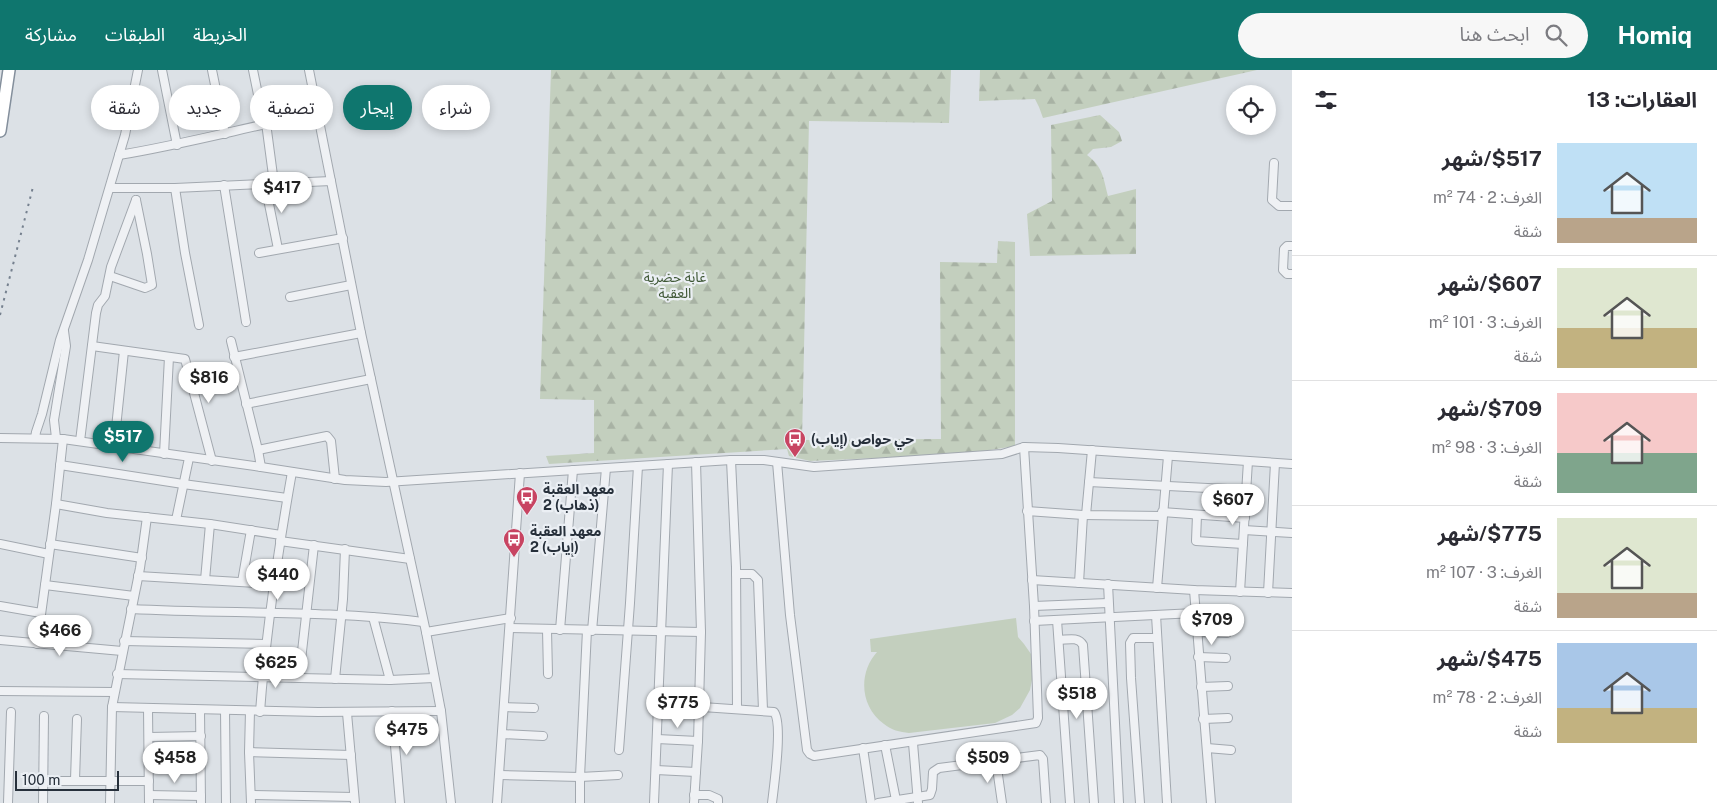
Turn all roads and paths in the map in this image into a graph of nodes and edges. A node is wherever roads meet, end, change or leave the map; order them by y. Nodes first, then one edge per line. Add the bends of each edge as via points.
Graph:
1 (9, 70) edge
2 (138, 70) edge
3 (162, 70) edge
4 (212, 70) edge
5 (253, 70) edge
6 (309, 70) edge
7 (256, 85) edge
8 (312, 85) edge
9 (250, 128) edge
10 (266, 130) edge
11 (321, 130) edge
12 (0, 131) edge
13 (225, 134) junction
14 (177, 145) junction
15 (119, 155) junction
16 (1274, 162) dead end
17 (331, 182) junction
18 (264, 184) junction
19 (274, 184) junction
20 (224, 185) junction
21 (110, 188) junction
22 (133, 188) junction
23 (175, 188) junction
24 (136, 200) junction
25 (1292, 206) edge
26 (343, 238) junction
27 (1292, 246) edge
28 (278, 249) junction
29 (259, 253) dead end
30 (1292, 274) edge
31 (110, 276) junction
32 (352, 285) junction
33 (290, 296) dead end
34 (246, 322) dead end
35 (199, 325) dead end
36 (64, 331) junction
37 (361, 333) junction
38 (231, 341) dead end
39 (92, 346) junction
40 (124, 351) junction
41 (169, 357) junction
42 (234, 357) junction
43 (371, 379) junction
44 (246, 404) junction
45 (0, 438) edge
46 (36, 438) junction
47 (59, 439) junction
48 (80, 441) junction
49 (114, 447) junction
50 (1024, 448) junction
51 (258, 450) junction
52 (1092, 450) junction
53 (164, 454) junction
54 (1168, 456) junction
55 (189, 458) junction
56 (212, 460) junction
57 (731, 460) junction
58 (1248, 461) junction
59 (696, 462) junction
60 (777, 462) junction
61 (1275, 462) junction
62 (60, 464) junction
63 (668, 464) junction
64 (1292, 464) edge
65 (638, 466) junction
66 (261, 467) junction
67 (606, 468) junction
68 (573, 470) junction
69 (292, 472) junction
70 (520, 473) junction
71 (335, 479) junction
72 (392, 482) junction
73 (1089, 482) junction
74 (183, 484) junction
75 (1165, 486) junction
76 (1247, 490) junction
77 (287, 498) junction
78 (56, 504) junction
79 (1027, 512) junction
80 (1162, 514) junction
81 (1084, 515) junction
82 (1197, 515) junction
83 (147, 517) junction
84 (1245, 518) junction
85 (176, 520) junction
86 (210, 524) junction
87 (251, 530) junction
88 (1244, 530) junction
89 (1271, 532) junction
90 (1292, 533) edge
91 (280, 538) junction
92 (0, 544) edge
93 (50, 544) junction
94 (1244, 544) junction
95 (314, 545) junction
96 (344, 549) junction
97 (49, 554) junction
98 (142, 558) junction
99 (410, 559) junction
100 (736, 574) junction
101 (138, 576) junction
102 (205, 580) junction
103 (1032, 580) junction
104 (242, 582) junction
105 (1079, 583) junction
106 (274, 584) junction
107 (1108, 584) junction
108 (44, 585) junction
109 (1157, 588) junction
110 (1194, 590) junction
111 (1240, 592) junction
112 (1268, 593) junction
113 (1292, 593) edge
114 (134, 596) junction
115 (1108, 602) junction
116 (0, 606) edge
117 (1034, 606) junction
118 (131, 609) junction
119 (270, 612) junction
120 (41, 613) junction
121 (1195, 613) junction
122 (306, 614) junction
123 (1156, 615) junction
124 (342, 616) junction
125 (373, 617) junction
126 (511, 618) junction
127 (1110, 618) junction
128 (1057, 620) junction
129 (1034, 621) junction
130 (423, 622) junction
131 (510, 628) junction
132 (547, 630) junction
133 (560, 630) junction
134 (590, 630) junction
135 (628, 631) junction
136 (661, 631) junction
137 (426, 632) junction
138 (701, 632) junction
139 (1197, 632) junction
140 (1227, 633) dead end
141 (1157, 638) junction
142 (0, 640) edge
143 (1059, 640) junction
144 (124, 642) junction
145 (37, 644) junction
146 (266, 644) junction
147 (122, 650) junction
148 (1198, 656) junction
149 (1226, 658) dead end
150 (117, 674) junction
151 (548, 674) dead end
152 (262, 677) junction
153 (298, 678) junction
154 (434, 678) junction
155 (335, 679) junction
156 (390, 680) junction
157 (1228, 686) dead end
158 (1201, 687) junction
159 (0, 691) edge
160 (114, 692) junction
161 (659, 704) junction
162 (112, 707) junction
163 (504, 707) junction
164 (699, 707) junction
165 (148, 708) junction
166 (534, 708) dead end
167 (737, 708) junction
168 (200, 710) junction
169 (225, 710) junction
170 (763, 710) junction
171 (250, 711) junction
172 (392, 711) junction
173 (11, 712) dead end
174 (260, 712) junction
175 (441, 712) junction
176 (348, 713) junction
177 (44, 716) dead end
178 (1203, 718) junction
179 (1228, 718) dead end
180 (77, 719) dead end
181 (502, 734) junction
182 (10, 736) junction
183 (201, 736) junction
184 (543, 736) dead end
185 (0, 737) edge
186 (149, 737) junction
187 (657, 739) junction
188 (698, 741) junction
189 (913, 742) junction
190 (885, 745) junction
191 (863, 748) junction
192 (1207, 748) junction
193 (619, 750) dead end
194 (1231, 750) dead end
195 (249, 752) junction
196 (351, 755) junction
197 (996, 761) junction
198 (149, 763) junction
199 (201, 764) junction
200 (656, 770) junction
201 (696, 772) junction
202 (500, 775) junction
203 (618, 776) dead end
204 (580, 777) junction
205 (75, 780) junction
206 (42, 781) junction
207 (149, 781) junction
208 (110, 782) junction
209 (4, 793) edge
210 (149, 799) edge
211 (201, 799) edge
212 (251, 799) edge
213 (694, 799) edge
214 (354, 800) edge
215 (896, 800) junction
216 (918, 800) edge
217 (8, 803) edge
218 (43, 803) edge
219 (110, 803) edge
220 (226, 803) edge
221 (400, 803) edge
222 (451, 803) edge
223 (497, 803) edge
224 (580, 803) edge
225 (654, 803) edge
226 (718, 803) edge
227 (772, 803) edge
228 (871, 803) edge
229 (878, 803) edge
230 (1002, 803) edge
231 (1046, 803) edge
232 (1070, 803) edge
233 (1094, 803) edge
234 (1119, 803) edge
235 (1140, 803) edge
236 (1167, 803) edge
237 (1211, 803) edge

1 - 12 highway
2 - 15 street
3 - 14 street
4 - 13 street
5 - 7 street
6 - 8 street
9 - 13 street
10 - 19 street
11 - 17 street
13 - 14 street
14 - 15 street
15 - 21 street
16 - 25 street via 1272,200 1279,206
17 - 19 street
17 - 26 street
18 - 19 street
18 - 20 street
18 - 28 street
20 - 23 street
20 - 34 street
21 - 22 street
21 - 36 street
22 - 23 street
22 - 24 street
23 - 35 street
24 - 31 street
24 - 31 street via 152,285 146,288
26 - 28 street
26 - 32 street
27 - 30 street via 1284,249 1283,270
28 - 29 street
31 - 39 street via 96,313
32 - 33 street
32 - 37 street
36 - 46 street
36 - 47 street via 66,346 54,420
37 - 42 street
37 - 43 street
38 - 42 street
39 - 40 street
39 - 48 street
40 - 41 street
40 - 49 street
41 - 53 street
41 - 56 street via 182,358 186,362
42 - 44 street
43 - 44 street
43 - 72 street
44 - 51 street
45 - 46 street
46 - 47 street
47 - 48 street
47 - 62 street
48 - 49 street
49 - 53 street
50 - 52 street
50 - 60 street via 1002,454 814,467
50 - 79 street
51 - 66 street
51 - 71 street via 326,436 331,441
52 - 54 street
52 - 73 street
53 - 55 street
54 - 58 street
54 - 75 street
55 - 56 street
55 - 74 street
56 - 66 street
57 - 59 street
57 - 60 street
57 - 100 street
58 - 61 street
58 - 76 street
59 - 63 street
59 - 138 street
60 - 191 street via 790,615 807,750 814,756
61 - 64 street
61 - 89 street
62 - 74 street
62 - 78 street
63 - 65 street
63 - 136 street
65 - 67 street
65 - 135 street
66 - 69 street
67 - 68 street
67 - 134 street
68 - 70 street
68 - 133 street
69 - 71 street
69 - 77 street
70 - 72 street
70 - 126 street
71 - 72 street
72 - 99 street
73 - 75 street
73 - 81 street
74 - 77 street
74 - 85 street
75 - 76 street
75 - 80 street
76 - 84 street
77 - 91 street
78 - 83 street
78 - 93 street
79 - 81 street
79 - 103 street
80 - 81 street
80 - 82 street
80 - 109 street
81 - 105 street
82 - 84 street
82 - 94 street via 1196,541
83 - 85 street
83 - 98 street
84 - 88 street
85 - 86 street
86 - 87 street
86 - 102 street
87 - 91 street
87 - 104 street
88 - 89 street
88 - 94 street
89 - 90 street
89 - 112 street
91 - 95 street
91 - 106 street
92 - 97 street
93 - 97 street
93 - 98 street
94 - 111 street
95 - 96 street
95 - 122 street
96 - 99 street
96 - 124 street
97 - 108 street
98 - 101 street
99 - 130 street
100 - 167 street
100 - 170 street via 752,574 758,580
101 - 102 street
101 - 114 street
102 - 104 street
103 - 105 street
103 - 117 street
104 - 106 street
105 - 107 street
106 - 119 street
107 - 109 street
107 - 115 street
108 - 114 street
108 - 120 street
109 - 110 street
110 - 111 street
110 - 121 street
111 - 112 street
112 - 113 street
114 - 118 street
115 - 117 street
115 - 127 street
116 - 120 street
117 - 129 street
118 - 119 street
118 - 144 street
119 - 122 street
119 - 146 street
120 - 145 street
121 - 123 street
121 - 139 street
122 - 124 street
122 - 153 street
123 - 127 street
123 - 141 street
124 - 125 street
124 - 155 street
125 - 130 street
125 - 156 street
126 - 131 street
126 - 137 street
127 - 128 street
127 - 234 street
128 - 129 street
128 - 143 street
129 - 189 street via 1036,723
130 - 137 street
131 - 132 street
131 - 163 street
132 - 133 street
132 - 151 street
133 - 134 street
134 - 135 street
134 - 204 street
135 - 136 street
135 - 193 street
136 - 138 street
136 - 161 street
137 - 154 street
138 - 164 street
139 - 140 street
139 - 148 street
141 - 235 street via 1133,638 1130,643
141 - 236 street
142 - 145 street
143 - 232 street
143 - 233 street via 1076,639 1083,645
144 - 146 street
144 - 147 street
145 - 147 street
146 - 152 street
147 - 150 street
148 - 149 street
148 - 158 street
150 - 152 street
150 - 160 street
152 - 153 street
152 - 174 street
153 - 155 street
154 - 156 street
154 - 175 street
155 - 156 street
157 - 158 street
158 - 178 street
159 - 160 street
160 - 162 street
161 - 164 street
161 - 187 street
162 - 165 street
162 - 208 street
163 - 166 street
163 - 181 street
164 - 167 street
164 - 188 street
165 - 168 street
165 - 186 street
167 - 170 street
168 - 169 street
168 - 183 street
169 - 171 street
169 - 220 street
170 - 227 street via 777,716
171 - 174 street
171 - 195 street
172 - 175 street
172 - 176 street
172 - 221 street
173 - 182 street
174 - 176 street
175 - 222 street
176 - 196 street
177 - 206 street
178 - 179 street
178 - 192 street
180 - 205 street
181 - 184 street
181 - 202 street
182 - 185 street
182 - 209 street
183 - 186 street
183 - 199 street
186 - 198 street
187 - 188 street
187 - 200 street
188 - 201 street
189 - 190 street
189 - 216 street
190 - 191 street
190 - 215 street
191 - 228 street
192 - 194 street
192 - 237 street
195 - 196 street
195 - 212 street
196 - 214 street
197 - 216 street via 936,769 931,794
197 - 230 street
197 - 231 street via 1041,756
198 - 199 street
198 - 207 street
199 - 211 street
200 - 201 street
200 - 225 street
201 - 213 street
202 - 204 street
202 - 223 street
203 - 204 street
204 - 224 street
205 - 206 street
205 - 208 street
206 - 218 street
207 - 208 street
207 - 210 street
208 - 219 street
209 - 217 street
210 - 211 street
212 - 214 street
213 - 226 street via 714,796
215 - 216 street
215 - 229 street

